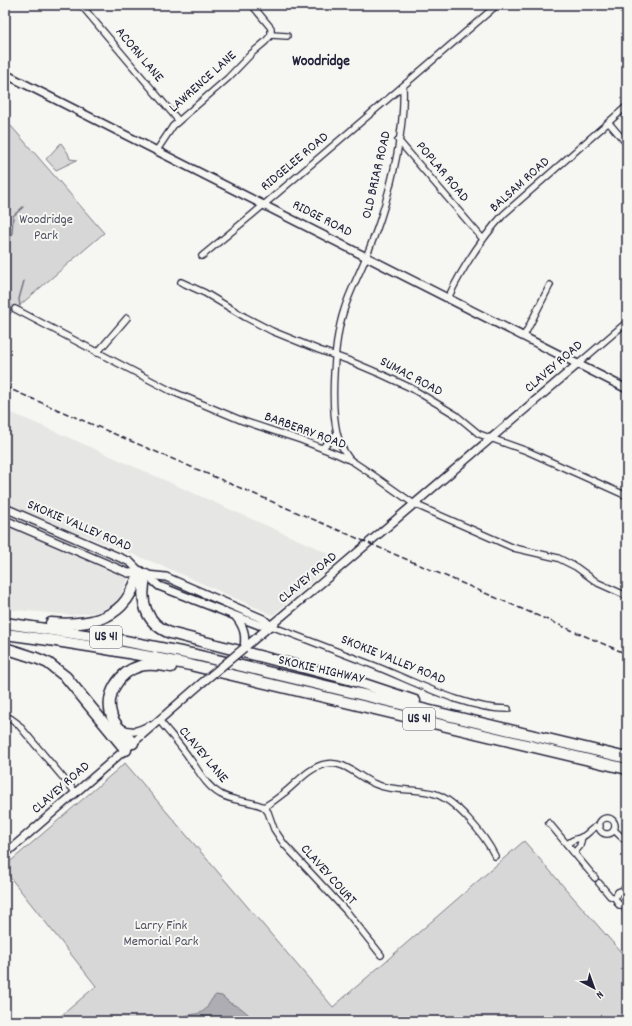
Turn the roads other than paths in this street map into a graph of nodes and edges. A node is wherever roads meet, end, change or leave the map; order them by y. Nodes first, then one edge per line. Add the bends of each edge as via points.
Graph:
1 (81, 5) edge
2 (252, 5) edge
3 (497, 5) edge
4 (619, 5) edge
5 (627, 14) edge
6 (271, 36) junction
7 (287, 36) dead end
8 (5, 74) edge
9 (404, 86) junction
10 (627, 106) edge
11 (178, 120) junction
12 (609, 123) junction
13 (398, 140) junction
14 (627, 144) edge
15 (157, 150) junction
16 (264, 204) junction
17 (482, 238) junction
18 (202, 256) dead end
19 (366, 257) junction
20 (181, 282) dead end
21 (550, 285) dead end
22 (448, 298) junction
23 (15, 309) dead end
24 (126, 318) dead end
25 (627, 322) edge
26 (524, 336) junction
27 (97, 353) junction
28 (336, 356) junction
29 (578, 364) junction
30 (627, 388) edge
31 (338, 434) junction
32 (491, 438) junction
33 (322, 448) junction
34 (352, 461) junction
35 (627, 496) edge
36 (414, 504) junction
37 (5, 508) edge
38 (5, 520) edge
39 (143, 573) junction
40 (627, 596) edge
41 (234, 615) junction
42 (5, 618) edge
43 (5, 623) edge
44 (271, 626) junction
45 (5, 634) edge
46 (5, 648) edge
47 (244, 648) junction
48 (314, 694) junction
49 (508, 709) dead end
50 (5, 716) edge
51 (158, 721) junction
52 (116, 724) junction
53 (486, 725) junction
54 (129, 747) junction
55 (627, 758) edge
56 (627, 769) edge
57 (76, 793) junction
58 (264, 807) junction
59 (549, 823) dead end
60 (600, 826) junction
61 (614, 830) junction
62 (582, 837) junction
63 (627, 842) edge
64 (567, 844) junction
65 (574, 852) junction
66 (5, 854) edge
67 (495, 856) dead end
68 (596, 878) dead end
69 (599, 883) dead end
70 (627, 892) edge
71 (615, 898) junction
72 (626, 904) edge
73 (627, 914) edge
74 (382, 955) dead end

1 - 11 street, ACORN LANE
2 - 6 street via 271,28
3 - 9 street
4 - 5 street
6 - 7 street
6 - 11 street, LAWRENCE LANE via 228,78
8 - 15 street, RIDGE ROAD
9 - 13 street, OLD BRIAR ROAD
9 - 16 street, RIDGELEE ROAD
10 - 12 street, BALSAM ROAD
11 - 15 street, LAWRENCE LANE
12 - 14 street
12 - 17 street, BALSAM ROAD via 510,208
13 - 17 street, POPLAR ROAD
13 - 19 street, OLD BRIAR ROAD via 386,198
15 - 16 street, RIDGE ROAD
16 - 18 street, RIDGELEE ROAD
16 - 19 street, RIDGE ROAD
17 - 22 street, BALSAM ROAD via 468,258
19 - 22 street, RIDGE ROAD
19 - 28 street, OLD BRIAR ROAD via 344,310
20 - 28 street, SUMAC ROAD via 272,330
21 - 26 street
22 - 26 street, RIDGE ROAD
23 - 27 street, BARBERRY ROAD
24 - 27 street
25 - 29 street, CLAVEY ROAD
26 - 29 street, RIDGE ROAD
27 - 33 street, BARBERRY ROAD via 146,379 217,411
28 - 31 street, OLD BRIAR ROAD via 334,390
28 - 32 street, SUMAC ROAD via 411,388 456,416 479,434
29 - 30 street, RIDGE ROAD
29 - 32 street, CLAVEY ROAD
31 - 33 street
31 - 34 street, OLD BRIAR ROAD via 346,454
32 - 35 street, SUMAC ROAD via 527,451
32 - 36 street, CLAVEY ROAD
33 - 34 street, BARBERRY ROAD
34 - 36 street, BARBERRY ROAD
36 - 40 street, BARBERRY ROAD via 514,548 558,558 598,583
36 - 44 street, CLAVEY ROAD
37 - 39 street, SKOKIE VALLEY ROAD via 130,562
38 - 39 street, SKOKIE VALLEY ROAD via 128,573
39 - 41 street, SKOKIE VALLEY ROAD via 159,586
39 - 42 highway via 123,605 104,618 71,624
39 - 44 street, SKOKIE VALLEY ROAD via 166,577 263,619
39 - 53 highway via 145,608 148,616 161,629 170,633 352,680 474,718
41 - 44 street, SKOKIE VALLEY ROAD via 258,625
41 - 47 street via 245,632
43 - 53 highway, SKOKIE HIGHWAY / US 41 via 87,634 180,652
44 - 47 street, CLAVEY ROAD
44 - 49 street, SKOKIE VALLEY ROAD via 454,698 479,706
45 - 48 highway, SKOKIE HIGHWAY / US 41 via 124,651
46 - 54 highway via 48,663 66,677
47 - 51 street, CLAVEY ROAD, bridge
48 - 52 highway via 268,688 163,665 142,666 123,675 113,690 110,709
48 - 56 highway, SKOKIE HIGHWAY / US 41
50 - 57 street via 17,723
51 - 52 street via 131,732
51 - 54 street, CLAVEY ROAD
51 - 58 street, CLAVEY LANE via 190,758 208,784 219,793
52 - 54 highway
53 - 55 highway, SKOKIE HIGHWAY / US 41
54 - 57 street, CLAVEY ROAD
57 - 66 street, CLAVEY ROAD
58 - 67 street via 320,765 340,764 381,786 439,795 455,805 470,821
58 - 74 street, CLAVEY COURT via 284,844 347,912
59 - 64 street
60 - 61 street via 605,834
60 - 61 street via 602,821 609,819 614,824
60 - 62 street via 596,826
61 - 63 street
62 - 64 street
62 - 65 street via 580,846
64 - 65 street
65 - 68 street
69 - 71 street
70 - 71 street via 618,892
71 - 72 street via 617,903
72 - 73 street

